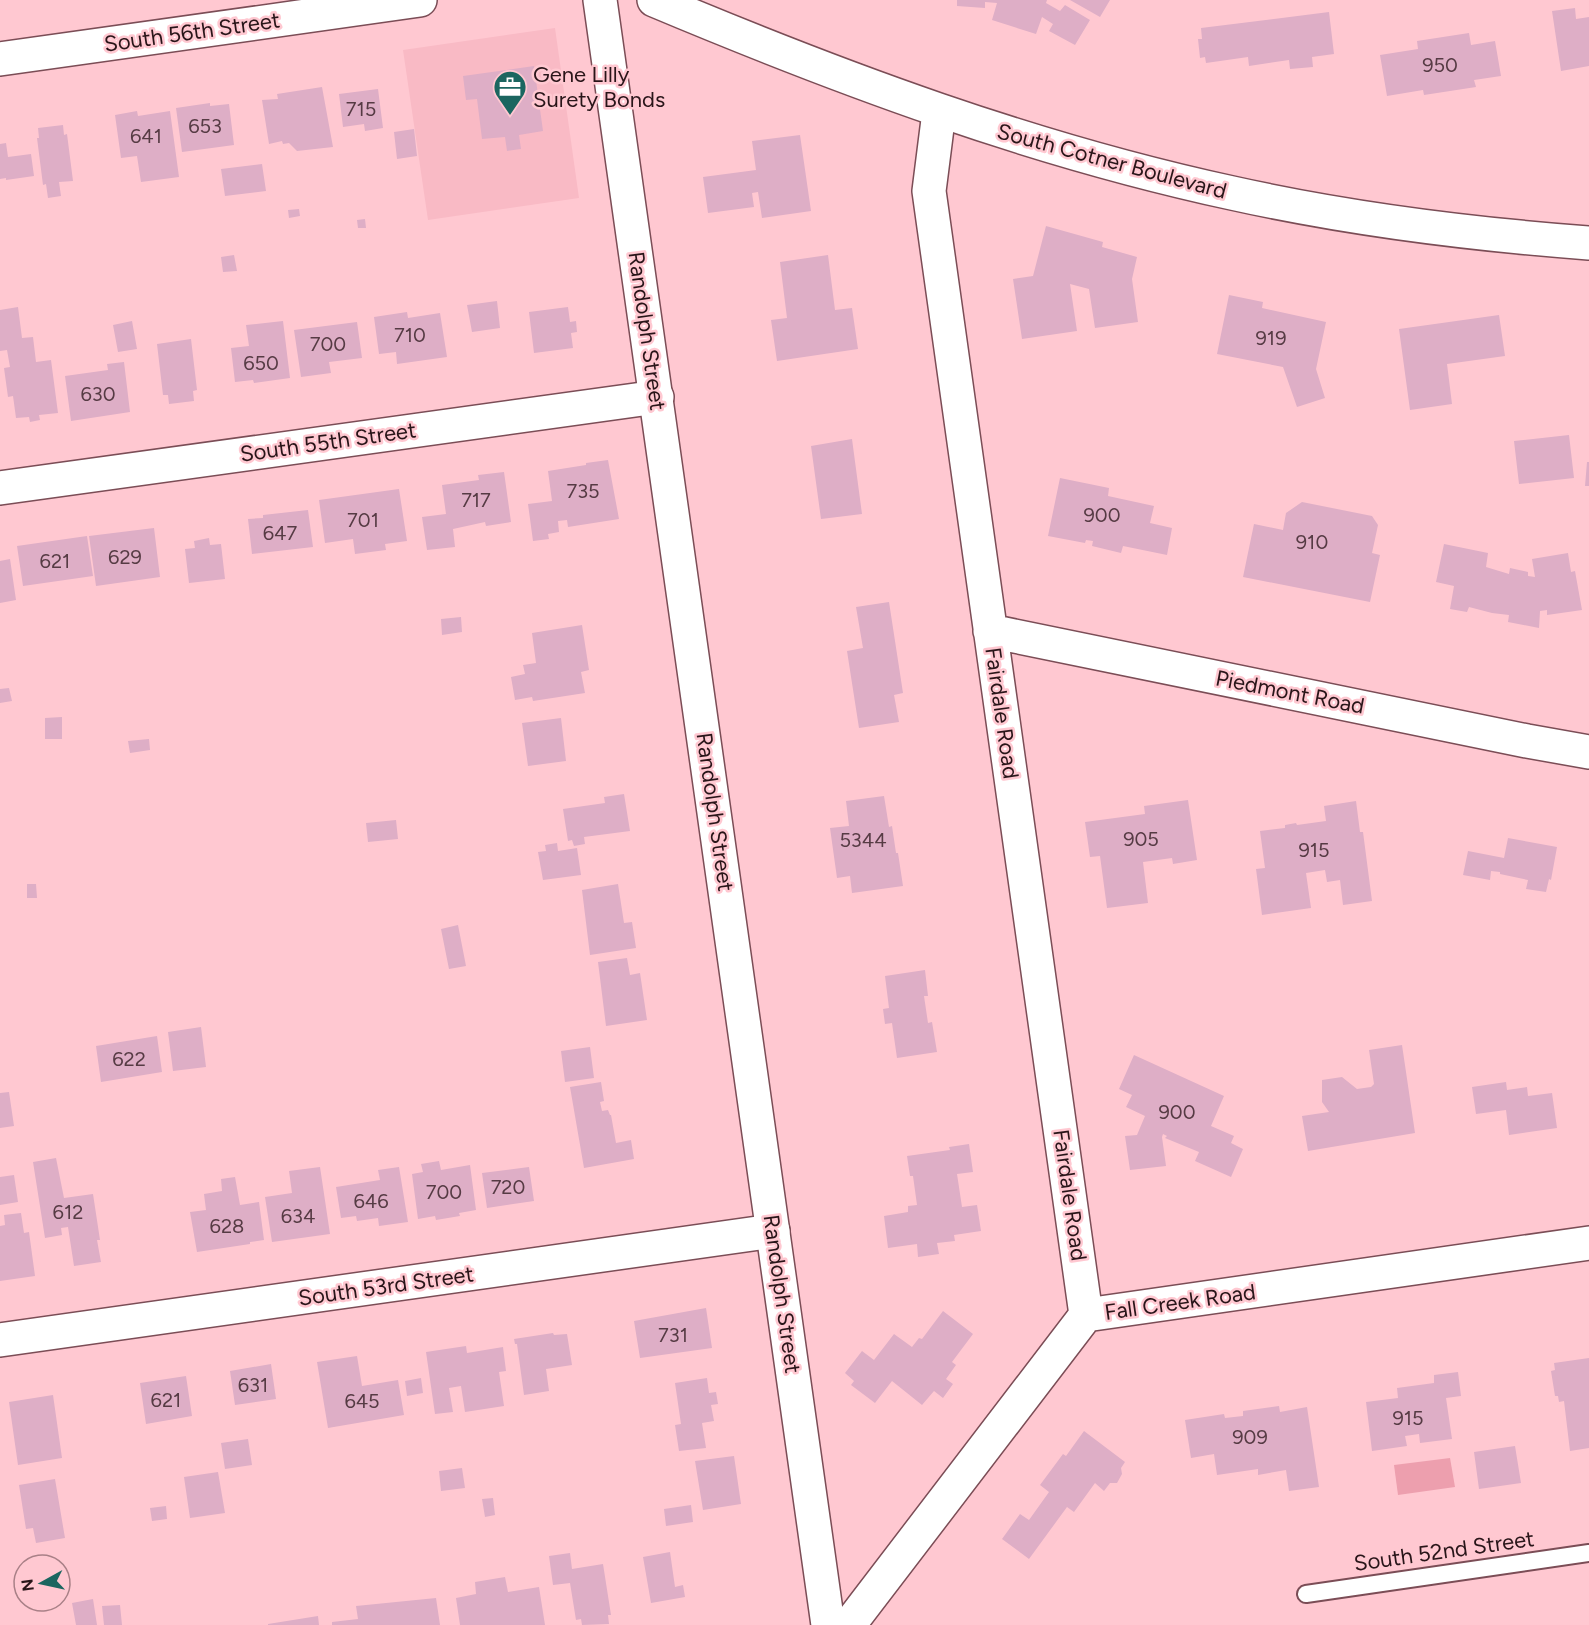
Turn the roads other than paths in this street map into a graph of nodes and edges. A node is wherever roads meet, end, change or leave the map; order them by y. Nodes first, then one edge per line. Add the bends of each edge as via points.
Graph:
1 (420, 0) edge
2 (600, 0) edge
3 (654, 0) edge
4 (377, 3) edge
5 (0, 59) edge
6 (939, 112) junction
7 (1589, 243) edge
8 (657, 397) junction
9 (0, 488) edge
10 (990, 631) junction
11 (1589, 752) edge
12 (773, 1231) junction
13 (1589, 1243) edge
14 (1086, 1315) junction
15 (0, 1340) edge
16 (1589, 1553) edge
17 (1306, 1594) dead end
18 (828, 1625) edge
19 (849, 1625) edge

1 - 4 street, South 56th Street
2 - 8 street, Randolph Street
3 - 6 street, South Cotner Boulevard
4 - 5 street, South 56th Street
6 - 7 street, South Cotner Boulevard via 1106,163 1232,194 1420,226
6 - 10 street, Fairdale Road via 929,191
8 - 9 street, South 55th Street
8 - 12 street, Randolph Street
10 - 11 street, Piedmont Road
10 - 14 street, Fairdale Road
12 - 15 street, South 53rd Street
12 - 18 street, Randolph Street
13 - 14 street, Fall Creek Road
14 - 19 street, Fall Creek Road
16 - 17 lane, South 52nd Street

